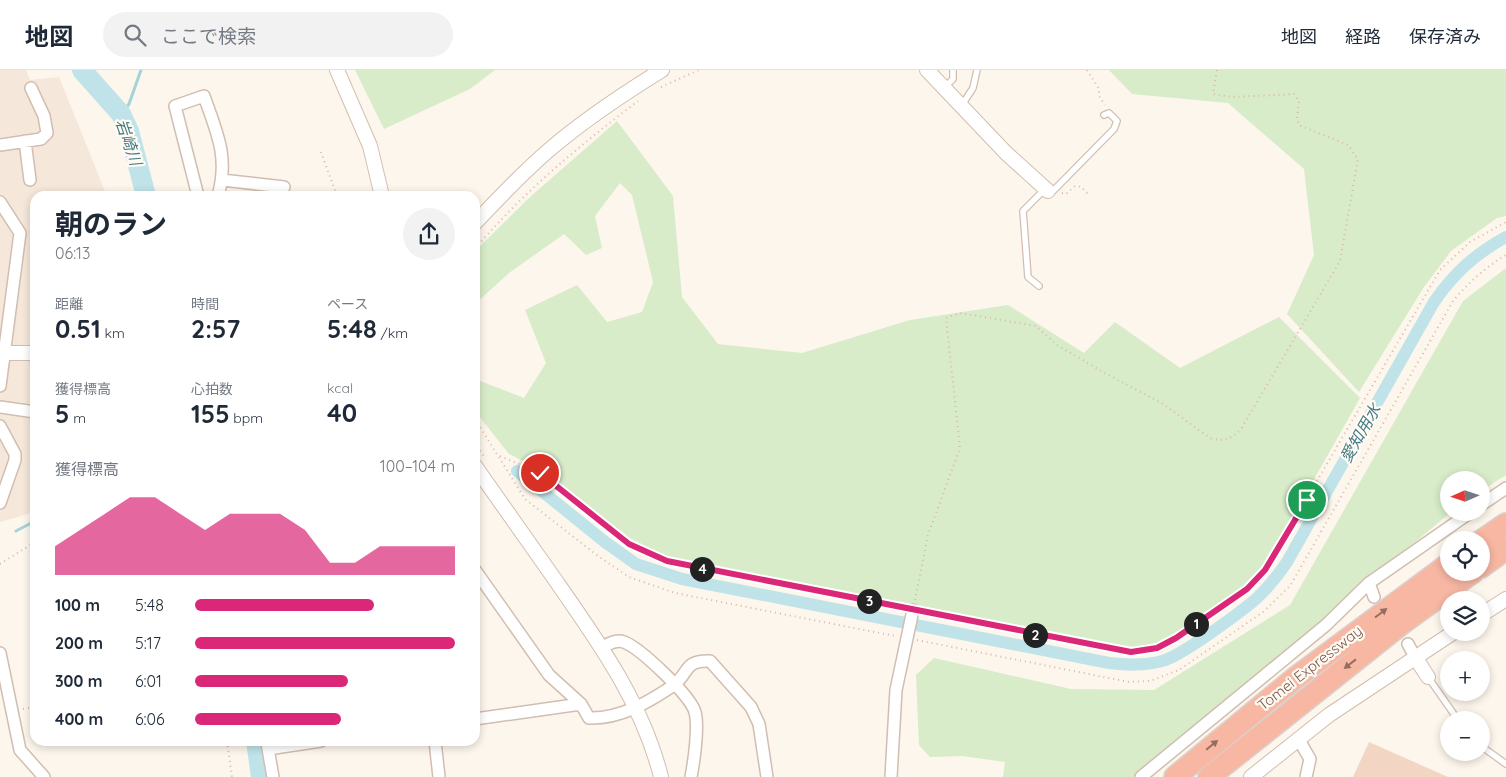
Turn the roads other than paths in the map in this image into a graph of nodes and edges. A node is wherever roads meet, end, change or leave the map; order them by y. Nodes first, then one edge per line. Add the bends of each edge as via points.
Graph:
1 (338, 70) edge
2 (662, 70) edge
3 (927, 70) edge
4 (953, 70) edge
5 (977, 70) edge
6 (945, 87) junction
7 (31, 88) dead end
8 (962, 105) junction
9 (1104, 115) dead end
10 (26, 141) junction
11 (0, 145) edge
12 (30, 180) dead end
13 (222, 180) junction
14 (284, 187) dead end
15 (1048, 190) junction
16 (197, 191) edge
17 (219, 191) edge
18 (381, 191) edge
19 (0, 202) edge
20 (480, 218) edge
21 (4, 220) edge
22 (1039, 286) dead end
23 (5, 313) edge
24 (2, 353) edge
25 (30, 353) edge
26 (0, 386) edge
27 (0, 407) edge
28 (30, 411) edge
29 (0, 426) edge
30 (480, 473) edge
31 (1506, 488) edge
32 (1490, 499) edge
33 (0, 503) edge
34 (1458, 521) edge
35 (1506, 524) edge
36 (1490, 536) edge
37 (1506, 549) edge
38 (1490, 560) edge
39 (1440, 571) edge
40 (480, 577) edge
41 (1461, 581) edge
42 (1369, 583) junction
43 (1374, 597) dead end
44 (1506, 599) edge
45 (1490, 609) edge
46 (913, 610) road end
47 (1440, 641) edge
48 (1408, 644) dead end
49 (602, 646) junction
50 (0, 653) edge
51 (1415, 657) junction
52 (1428, 677) joint
53 (676, 683) junction
54 (580, 704) junction
55 (636, 708) junction
56 (1452, 711) edge
57 (480, 718) edge
58 (1298, 740) junction
59 (267, 746) edge
60 (436, 746) edge
61 (1490, 752) edge
62 (1506, 764) edge
63 (44, 777) edge
64 (273, 777) edge
65 (439, 777) edge
66 (661, 777) edge
67 (690, 777) edge
68 (767, 777) edge
69 (891, 777) edge
70 (1141, 777) edge
71 (1175, 777) edge
72 (1209, 777) edge
73 (1251, 777) edge
74 (1306, 777) edge

1 - 18 street via 370,146
2 - 20 street via 550,149
3 - 6 street
4 - 6 lane via 953,79
5 - 8 lane via 973,88
6 - 8 street
7 - 10 street via 44,116 47,133 41,139
8 - 15 street via 1006,153
9 - 15 lane via 1114,116 1117,121 1114,129
10 - 11 street
10 - 12 street
13 - 14 street
13 - 16 street via 223,151 204,96 175,106
13 - 17 street
15 - 22 lane via 1023,212 1028,277
19 - 21 street
21 - 23 street via 20,233
23 - 24 street
24 - 25 street
24 - 26 street
27 - 28 street
29 - 33 street via 15,460
30 - 49 street
31 - 32 street
34 - 42 street
35 - 36 highway
37 - 38 highway
71 -> 39 highway, Tomei Expressway via 1294,679
40 - 54 street via 549,675
41 -> 72 highway, Tomei Expressway
42 - 43 street
42 - 70 street via 1326,625
44 - 45 street
46 - 69 street via 896,690
47 - 51 street
48 - 51 street
49 - 53 street via 624,642
49 - 55 street
50 - 63 street via 20,750
51 - 52 street
51 - 58 street
52 - 56 lane
53 - 55 street
53 - 67 street via 695,710
53 - 68 street via 692,664 710,661 716,667 751,707 759,724
54 - 55 street via 589,718
54 - 57 street
55 - 66 street
58 - 73 street
58 - 74 street via 1310,759
59 - 64 street
60 - 65 street
61 - 62 lane

